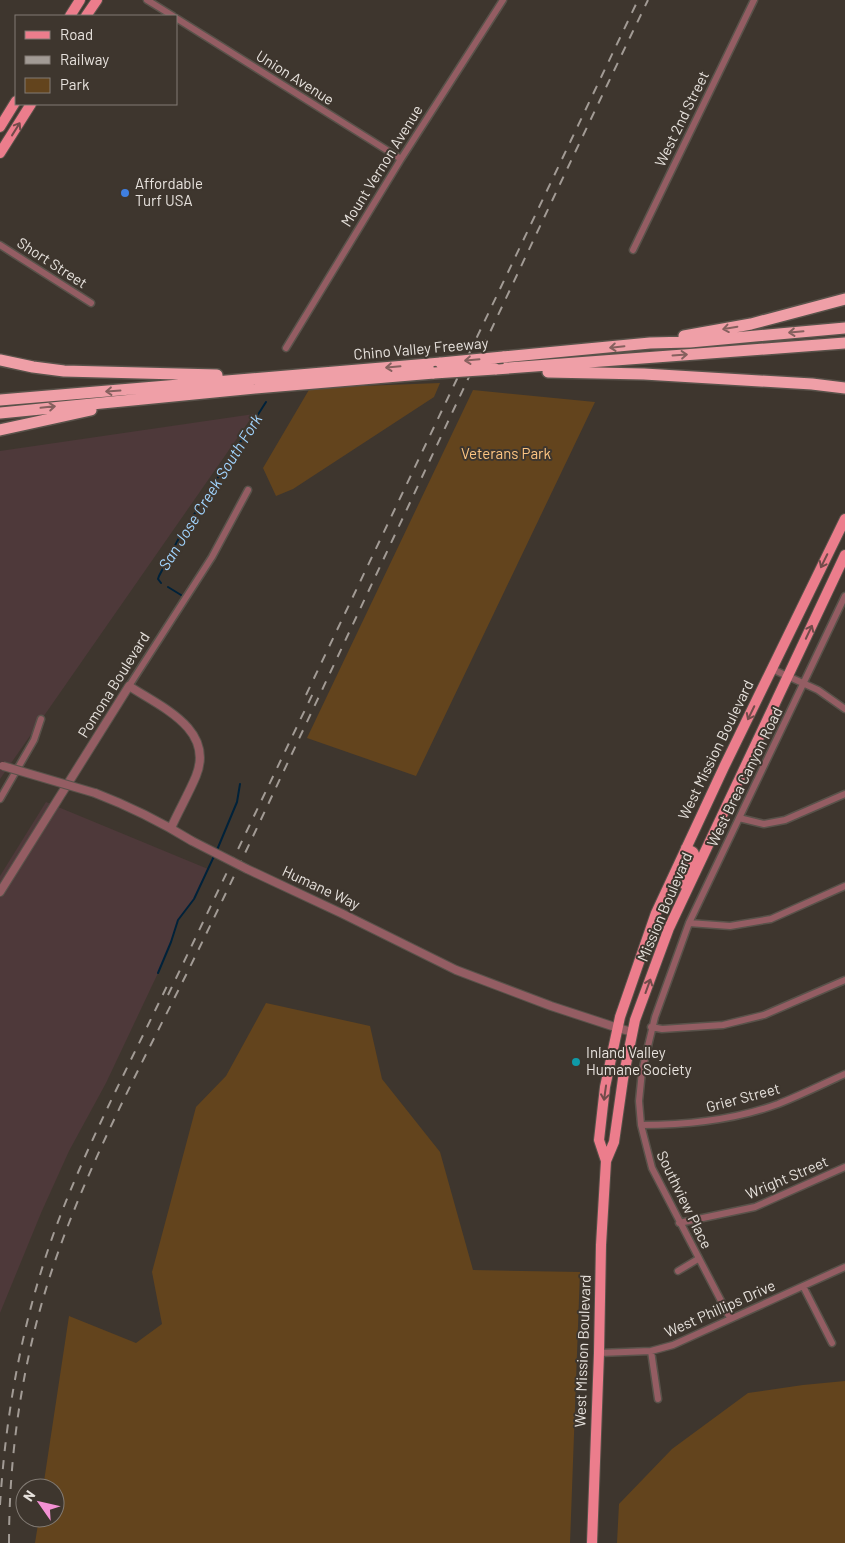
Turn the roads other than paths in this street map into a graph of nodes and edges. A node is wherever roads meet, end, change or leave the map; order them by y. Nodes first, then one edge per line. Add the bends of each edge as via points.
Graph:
1 (80, 0) edge
2 (97, 0) edge
3 (147, 0) edge
4 (503, 0) edge
5 (754, 0) edge
6 (71, 15) edge
7 (87, 15) edge
8 (172, 15) edge
9 (178, 19) edge
10 (15, 103) edge
11 (30, 105) edge
12 (0, 127) edge
13 (0, 153) edge
14 (401, 159) junction
15 (0, 245) edge
16 (632, 250) dead end
17 (845, 299) edge
18 (91, 303) dead end
19 (845, 328) edge
20 (650, 343) junction
21 (845, 343) edge
22 (286, 348) dead end
23 (0, 360) edge
24 (509, 369) junction
25 (334, 377) junction
26 (255, 381) junction
27 (845, 388) edge
28 (153, 397) junction
29 (0, 400) edge
30 (0, 414) edge
31 (0, 430) edge
32 (248, 490) dead end
33 (845, 519) edge
34 (845, 555) edge
35 (845, 596) edge
36 (772, 669) junction
37 (788, 676) junction
38 (804, 683) junction
39 (129, 686) junction
40 (845, 709) edge
41 (41, 719) dead end
42 (2, 765) edge
43 (845, 794) edge
44 (0, 799) edge
45 (739, 818) junction
46 (170, 828) junction
47 (686, 848) junction
48 (845, 886) edge
49 (686, 890) junction
50 (0, 892) edge
51 (688, 923) junction
52 (845, 980) edge
53 (652, 1027) junction
54 (618, 1028) junction
55 (632, 1032) junction
56 (845, 1074) edge
57 (641, 1125) junction
58 (606, 1161) junction
59 (845, 1167) edge
60 (679, 1223) junction
61 (698, 1259) junction
62 (845, 1267) edge
63 (678, 1271) dead end
64 (804, 1286) junction
65 (730, 1318) junction
66 (832, 1343) dead end
67 (651, 1351) junction
68 (599, 1352) junction
69 (658, 1399) dead end
70 (592, 1543) edge

1 - 6 main road
2 - 7 main road
3 - 8 street, Union Avenue
4 - 14 street, Mount Vernon Avenue
5 - 16 street, West 2nd Street
9 - 14 street, Union Avenue
10 - 12 main road
13 -> 11 main road
14 - 22 street, Mount Vernon Avenue
15 - 18 street, Short Street
17 -> 20 highway via 751,324
19 -> 20 highway, Chino Valley Freeway
20 -> 25 highway, Chino Valley Freeway, bridge
24 -> 21 highway, Chino Valley Freeway
23 - 26 highway via 64,371 223,376
24 - 25 highway, Chino Valley Freeway, bridge
24 - 27 highway via 644,374
25 - 26 highway, Chino Valley Freeway
26 - 28 highway, Chino Valley Freeway
26 -> 29 highway, Chino Valley Freeway
30 -> 28 highway, Chino Valley Freeway
28 - 31 highway
32 - 39 street, Pomona Boulevard via 212,557
33 -> 36 main road, West Mission Boulevard
37 -> 34 main road, Mission Boulevard
35 - 38 street, West Brea Canyon Road
36 - 37 street
36 -> 47 main road, West Mission Boulevard
37 - 38 street
37 - 49 main road, Mission Boulevard
38 - 40 street
38 - 45 street, West Brea Canyon Road
39 - 46 street via 183,722 199,744 197,774
39 - 50 street, Pomona Boulevard
41 - 44 street via 34,740
42 - 46 street, Humane Way, bridge via 95,793
43 - 45 street via 785,820 764,824
45 - 51 street, West Brea Canyon Road
46 - 54 street, Humane Way, bridge via 456,970
47 - 49 main road via 694,854 685,878
47 - 54 main road, West Mission Boulevard via 647,934
48 - 51 street via 771,919 730,926
55 -> 49 main road, Mission Boulevard
51 - 53 street, West Brea Canyon Road
52 - 53 street via 764,1015 723,1025
53 - 57 street, Southview Place via 642,1071
54 - 55 street, Humane Way
54 -> 58 main road via 605,1087 599,1140
55 - 58 main road, Mission Boulevard via 614,1142
56 - 57 street, Grier Street via 777,1104 716,1120
57 - 60 street, Southview Place via 652,1168
58 - 68 main road, West Mission Boulevard
59 - 60 street, Wright Street via 755,1207
60 - 61 street, Southview Place
61 - 63 street
61 - 65 street, Southview Place
62 - 64 street, West Phillips Drive
64 - 65 street, West Phillips Drive
64 - 66 street
65 - 67 street, West Phillips Drive via 673,1345
67 - 68 street, West Phillips Drive
67 - 69 street
68 - 70 main road, West Mission Boulevard

